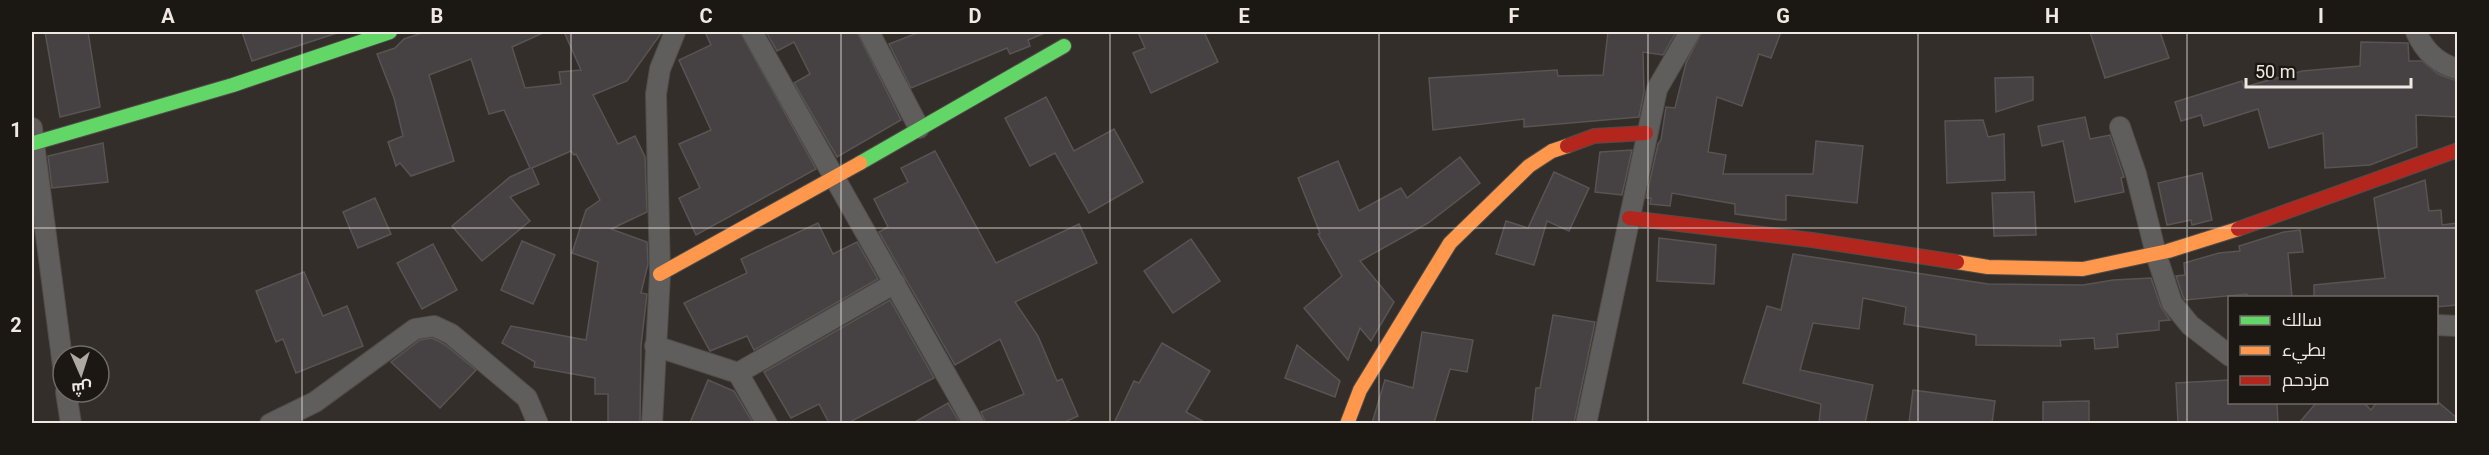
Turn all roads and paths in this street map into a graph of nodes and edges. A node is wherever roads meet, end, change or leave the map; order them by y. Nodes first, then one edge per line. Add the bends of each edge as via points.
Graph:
1 (390, 32) edge
2 (675, 32) edge
3 (752, 32) edge
4 (869, 32) edge
5 (1690, 32) edge
6 (2416, 32) edge
7 (1064, 46) dead end
8 (2457, 69) edge
9 (2120, 127) dead end
10 (919, 129) junction
11 (1646, 133) junction
12 (33, 136) edge
13 (2457, 150) edge
14 (836, 177) junction
15 (1629, 218) junction
16 (2156, 254) junction
17 (660, 274) junction
18 (895, 284) junction
19 (2438, 325) edge
20 (2457, 326) edge
21 (60, 344) edge
22 (655, 346) junction
23 (2228, 355) edge
24 (738, 373) junction
25 (68, 404) edge
26 (71, 423) edge
27 (270, 423) edge
28 (538, 423) edge
29 (652, 423) edge
30 (767, 423) edge
31 (974, 423) edge
32 (1347, 423) edge
33 (1586, 423) edge

1 - 12 street via 233,85
2 - 17 street via 660,69 656,94
3 - 14 street
4 - 10 street
5 - 11 street via 1657,89
6 - 8 street via 2430,54
7 - 10 street
9 - 16 street
10 - 14 street
11 - 15 street
11 - 32 street via 1594,136 1552,151 1529,166 1449,243 1366,380
12 - 21 street
13 - 16 street via 2259,223
14 - 17 street
14 - 18 street
15 - 16 street via 1988,267 2083,269
15 - 33 street
16 - 23 street via 2172,303 2190,325
17 - 22 street
18 - 24 street
18 - 31 street
19 - 20 street
22 - 24 street
22 - 29 street
24 - 30 street
25 - 26 street
27 - 28 street via 315,402 407,334 424,326 451,334 527,398

